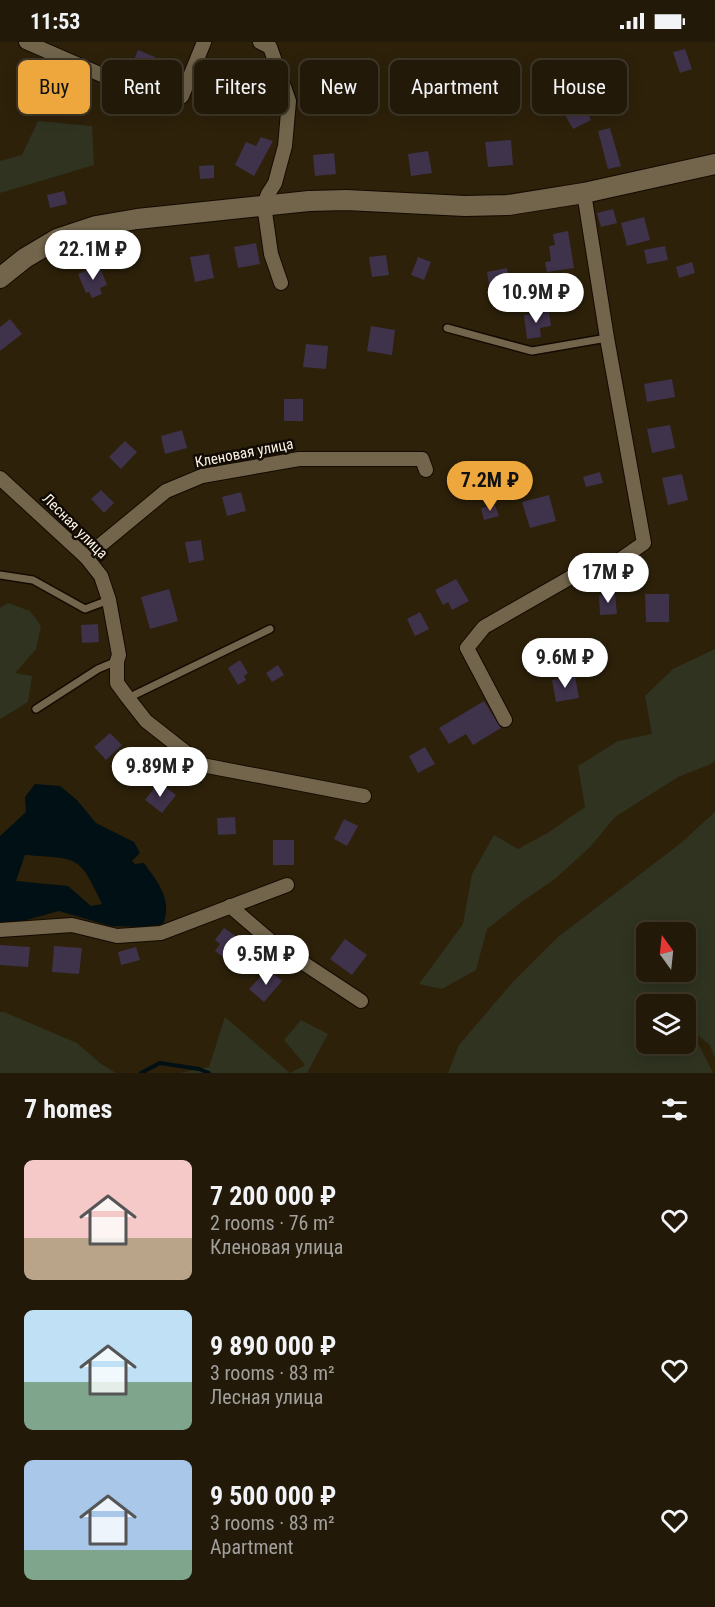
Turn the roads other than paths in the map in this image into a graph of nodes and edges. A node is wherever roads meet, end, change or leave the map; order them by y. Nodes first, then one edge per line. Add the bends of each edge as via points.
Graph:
1 (26, 42) edge
2 (204, 42) edge
3 (260, 42) edge
4 (715, 164) edge
5 (584, 193) junction
6 (264, 206) junction
7 (0, 278) edge
8 (281, 283) dead end
9 (447, 328) dead end
10 (607, 338) junction
11 (426, 470) dead end
12 (0, 478) edge
13 (86, 557) junction
14 (0, 575) edge
15 (109, 600) junction
16 (270, 629) dead end
17 (117, 661) junction
18 (128, 698) junction
19 (36, 709) dead end
20 (505, 720) dead end
21 (364, 796) dead end
22 (287, 885) dead end
23 (230, 906) junction
24 (0, 930) edge
25 (362, 1001) dead end

1 - 2 street via 171,105 182,96
3 - 6 street via 270,47 289,101 285,146
4 - 5 street
5 - 6 street via 508,205 346,200
5 - 10 street
6 - 7 street via 96,226 57,239
6 - 8 street via 271,254
9 - 10 lane via 532,351
10 - 20 street via 644,543 611,566 573,576 484,627 467,648
11 - 13 street, Кленовая улица via 422,459 299,459 202,476 165,491
12 - 13 street, Лесная улица
13 - 15 street, Лесная улица via 101,576
14 - 15 lane via 33,580 85,609
15 - 17 street, Лесная улица
16 - 18 lane
17 - 18 street, Лесная улица via 117,683
17 - 19 lane
18 - 21 street, Лесная улица via 146,720 202,765
22 - 23 street
23 - 24 street via 161,933 117,936 72,926
23 - 25 street via 273,943

